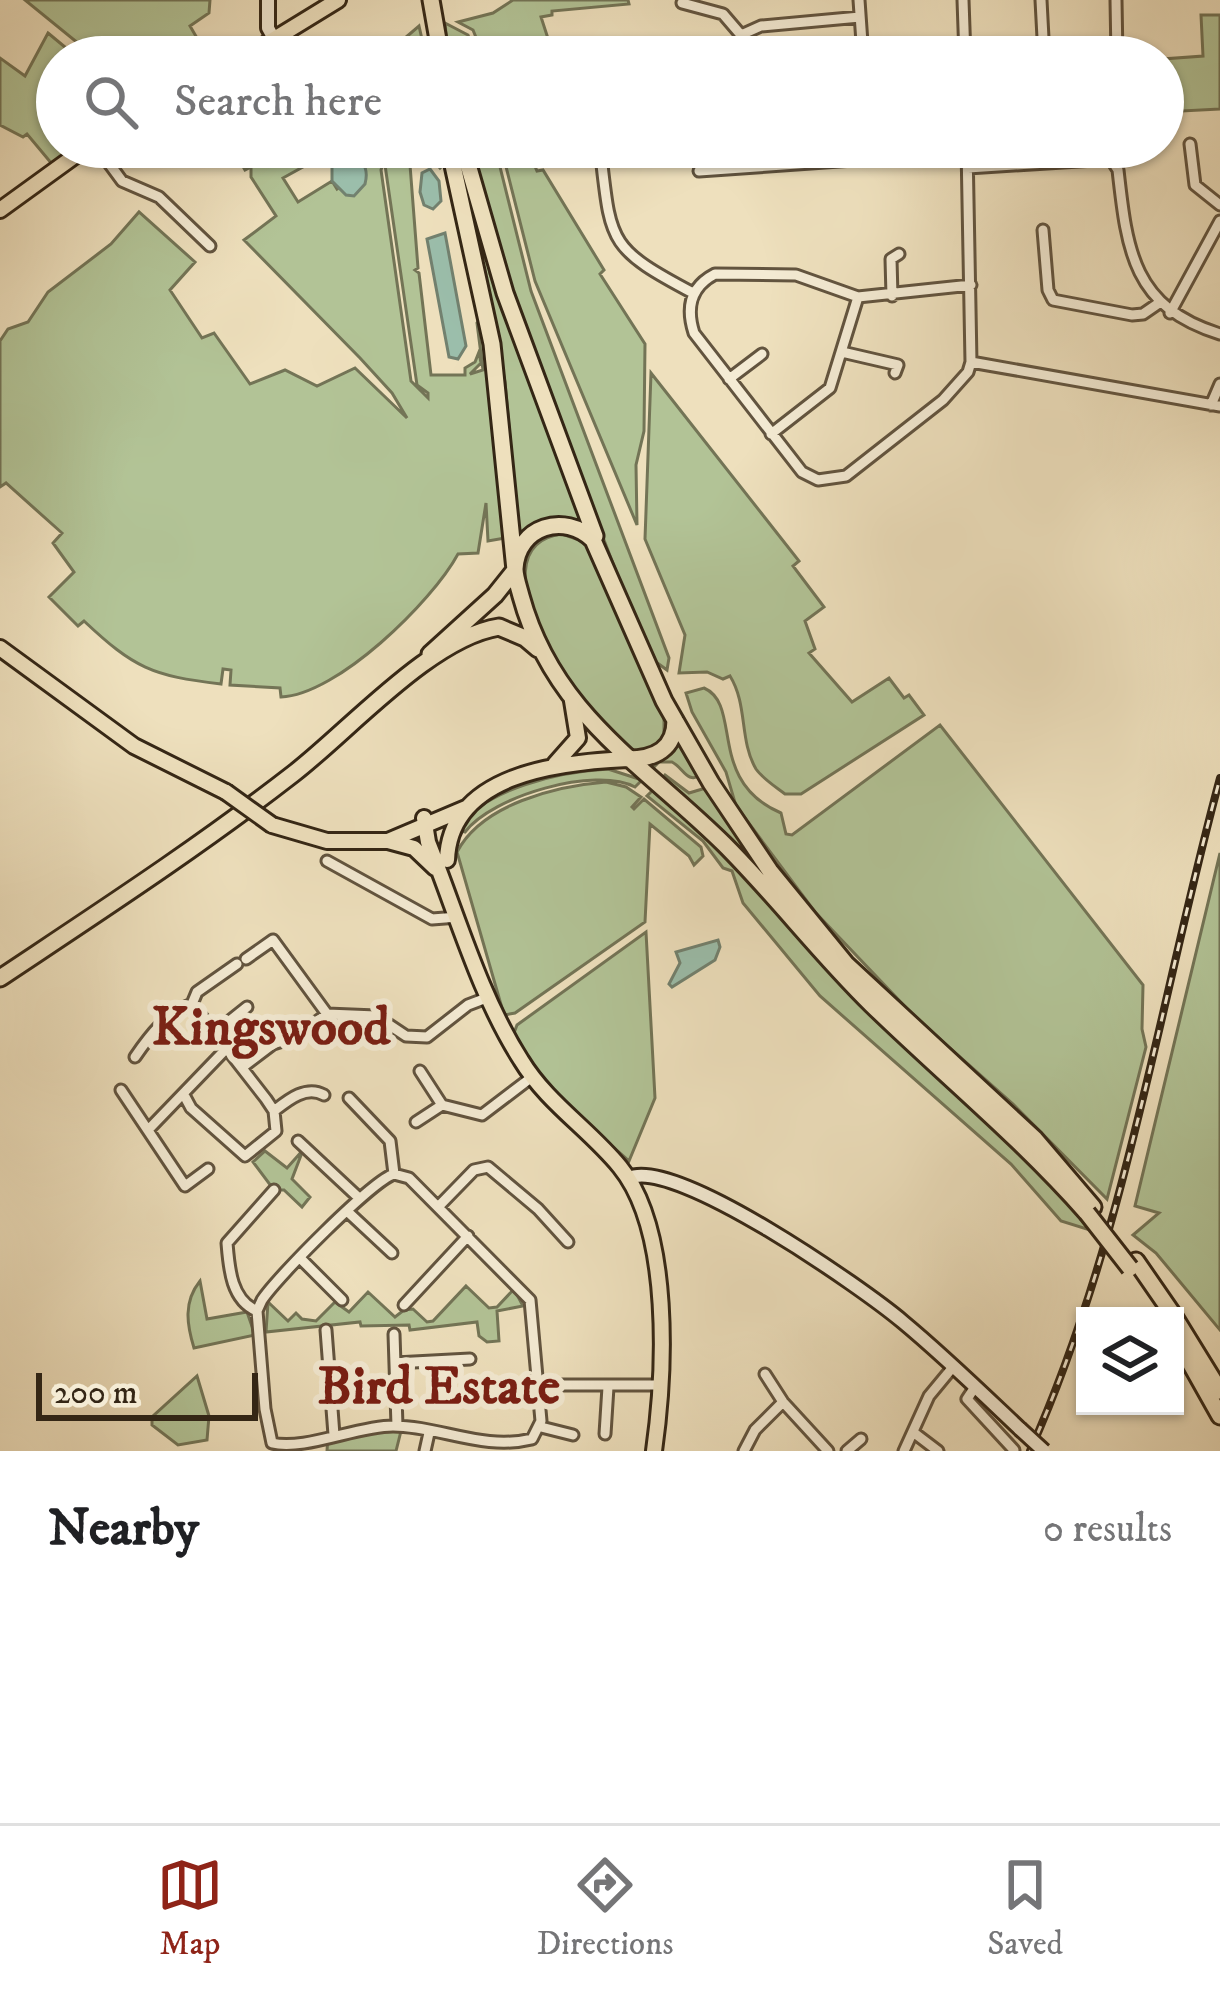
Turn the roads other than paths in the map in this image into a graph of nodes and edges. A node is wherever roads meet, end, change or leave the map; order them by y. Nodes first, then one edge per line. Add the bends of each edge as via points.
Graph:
1 (268, 0) edge
2 (338, 0) edge
3 (421, 0) edge
4 (431, 0) edge
5 (727, 0) edge
6 (859, 0) edge
7 (963, 0) edge
8 (1041, 0) edge
9 (1116, 0) edge
10 (682, 3) edge
11 (723, 14) junction
12 (860, 16) junction
13 (741, 34) joint
14 (272, 36) edge
15 (279, 36) edge
16 (427, 36) edge
17 (438, 36) edge
18 (861, 36) edge
19 (964, 36) edge
20 (1043, 36) edge
21 (1117, 36) edge
22 (1190, 144) dead end
23 (58, 168) edge
24 (112, 168) edge
25 (454, 168) edge
26 (469, 168) edge
27 (603, 168) edge
28 (729, 168) edge
29 (968, 168) edge
30 (1117, 168) edge
31 (700, 171) dead end
32 (1220, 205) edge
33 (0, 210) edge
34 (1220, 220) edge
35 (1043, 230) dead end
36 (211, 246) dead end
37 (891, 256) dead end
38 (971, 285) junction
39 (693, 293) junction
40 (892, 296) junction
41 (858, 297) junction
42 (1160, 303) junction
43 (1170, 313) junction
44 (1220, 334) edge
45 (764, 352) dead end
46 (842, 352) junction
47 (971, 362) junction
48 (900, 368) dead end
49 (728, 379) junction
50 (1220, 384) edge
51 (1215, 405) edge
52 (771, 434) junction
53 (512, 543) junction
54 (600, 549) junction
55 (515, 570) junction
56 (470, 614) junction
57 (0, 648) edge
58 (544, 656) junction
59 (418, 668) junction
60 (571, 697) junction
61 (675, 719) junction
62 (628, 759) junction
63 (555, 764) junction
64 (475, 802) junction
65 (427, 823) junction
66 (368, 841) junction
67 (388, 841) junction
68 (447, 860) junction
69 (326, 861) dead end
70 (446, 888) junction
71 (457, 913) junction
72 (0, 978) edge
73 (489, 997) junction
74 (192, 1004) junction
75 (248, 1007) dead end
76 (327, 1014) junction
77 (217, 1031) junction
78 (226, 1049) junction
79 (135, 1057) dead end
80 (244, 1066) junction
81 (420, 1071) dead end
82 (532, 1077) junction
83 (121, 1090) dead end
84 (324, 1094) dead end
85 (184, 1095) junction
86 (349, 1098) dead end
87 (442, 1106) junction
88 (274, 1111) junction
89 (416, 1122) dead end
90 (148, 1130) junction
91 (298, 1141) dead end
92 (208, 1168) dead end
93 (394, 1174) junction
94 (629, 1178) junction
95 (274, 1190) dead end
96 (359, 1198) junction
97 (438, 1207) junction
98 (1090, 1210) junction
99 (348, 1212) junction
100 (468, 1236) junction
101 (568, 1242) dead end
102 (392, 1253) dead end
103 (300, 1258) junction
104 (1133, 1264) junction
105 (341, 1300) dead end
106 (404, 1305) dead end
107 (1157, 1307) edge
108 (1166, 1307) edge
109 (256, 1311) junction
110 (326, 1330) dead end
111 (1184, 1333) edge
112 (394, 1334) dead end
113 (1184, 1352) edge
114 (470, 1359) dead end
115 (395, 1363) junction
116 (953, 1366) junction
117 (765, 1374) dead end
118 (539, 1385) junction
119 (661, 1385) junction
120 (608, 1387) junction
121 (975, 1387) junction
122 (1220, 1391) edge
123 (783, 1402) junction
124 (1220, 1416) edge
125 (397, 1426) junction
126 (541, 1427) junction
127 (913, 1432) junction
128 (429, 1433) junction
129 (605, 1434) dead end
130 (334, 1435) junction
131 (573, 1435) dead end
132 (861, 1439) dead end
133 (268, 1446) edge
134 (514, 1448) edge
135 (1013, 1450) edge
136 (424, 1451) edge
137 (654, 1451) edge
138 (744, 1451) edge
139 (828, 1451) edge
140 (847, 1451) edge
141 (904, 1451) edge
142 (938, 1451) edge
143 (1044, 1451) edge

1 - 14 street
2 - 15 main road
3 - 16 highway
4 - 17 highway
5 - 11 street
6 - 12 street
7 - 19 street
8 - 20 street
9 - 21 street
10 - 11 street
11 - 13 street
12 - 13 street
12 - 18 street
22 - 32 street via 1195,185
23 - 33 main road
24 - 36 street via 159,197
25 - 53 highway via 492,344
26 - 54 highway via 511,310
27 - 39 street via 613,231 629,256
28 - 31 street
29 - 38 street
30 - 42 street via 1130,255
34 - 43 street
35 - 42 street via 1053,300 1132,315
37 - 40 street
38 - 40 street
38 - 47 street
39 - 41 street via 708,276 736,273 796,275
39 - 49 street via 694,333
40 - 41 street
41 - 46 street
42 - 43 street
43 - 44 street
45 - 49 street
46 - 48 street
46 - 52 street via 830,388
47 - 51 street
47 - 52 street via 943,400 838,480 802,472
49 - 52 street
50 - 51 street
53 - 55 highway
53 - 56 highway via 503,576
54 - 55 highway via 574,525 549,526 525,540
54 - 61 highway
55 - 56 highway
55 - 58 highway
56 - 59 highway
57 - 66 main road, bridge via 134,746 272,824 327,841
58 - 59 highway via 499,627
58 - 60 highway
59 - 72 highway via 295,772
60 - 62 highway
60 - 63 main road via 578,738
61 - 62 highway via 663,751
61 - 98 highway via 743,834 835,951 1035,1139
62 - 63 main road
62 - 98 highway
63 - 64 main road
64 - 65 main road
64 - 68 main road via 451,830
65 - 66 main road
65 - 67 main road
65 - 68 main road
65 - 70 main road
66 - 67 main road
67 - 70 main road via 419,851
68 - 71 main road
69 - 71 street via 432,920
70 - 71 main road
71 - 73 main road
73 - 76 street via 417,1038 376,1016
73 - 82 main road
74 - 76 street via 197,992 276,936
74 - 77 street
74 - 79 street via 152,1032
75 - 77 street
76 - 80 street
77 - 78 street
78 - 80 street
78 - 85 street
80 - 88 street
81 - 87 street
82 - 87 street via 482,1115
82 - 94 main road
83 - 90 street
84 - 88 street via 299,1094
85 - 88 street via 245,1156 276,1131
85 - 90 street
86 - 93 street via 390,1141
87 - 89 street
90 - 92 street via 185,1186
91 - 96 street
93 - 96 street
93 - 97 street
94 - 116 street via 642,1174 710,1196 900,1319
94 - 119 main road via 650,1232
95 - 109 street via 227,1243 237,1295
96 - 99 street
97 - 100 street
97 - 101 street via 488,1167
98 - 104 highway, bridge
99 - 102 street
99 - 103 street
100 - 106 street
100 - 118 street via 530,1300
103 - 105 street
103 - 109 street
104 - 107 highway
104 - 108 highway
109 - 133 street
110 - 130 street
111 - 122 highway
112 - 115 street
113 - 124 highway
114 - 115 street
115 - 125 street
116 - 121 street
116 - 127 street
117 - 123 street
118 - 120 street
118 - 126 street
119 - 120 street
119 - 137 main road
120 - 129 street
121 - 135 street via 967,1399
121 - 143 street, bridge
123 - 138 street
123 - 139 street
125 - 128 street
125 - 130 street
126 - 131 street
126 - 134 street
127 - 141 street
127 - 142 street
128 - 134 street
128 - 136 street
130 - 133 street
132 - 140 street

